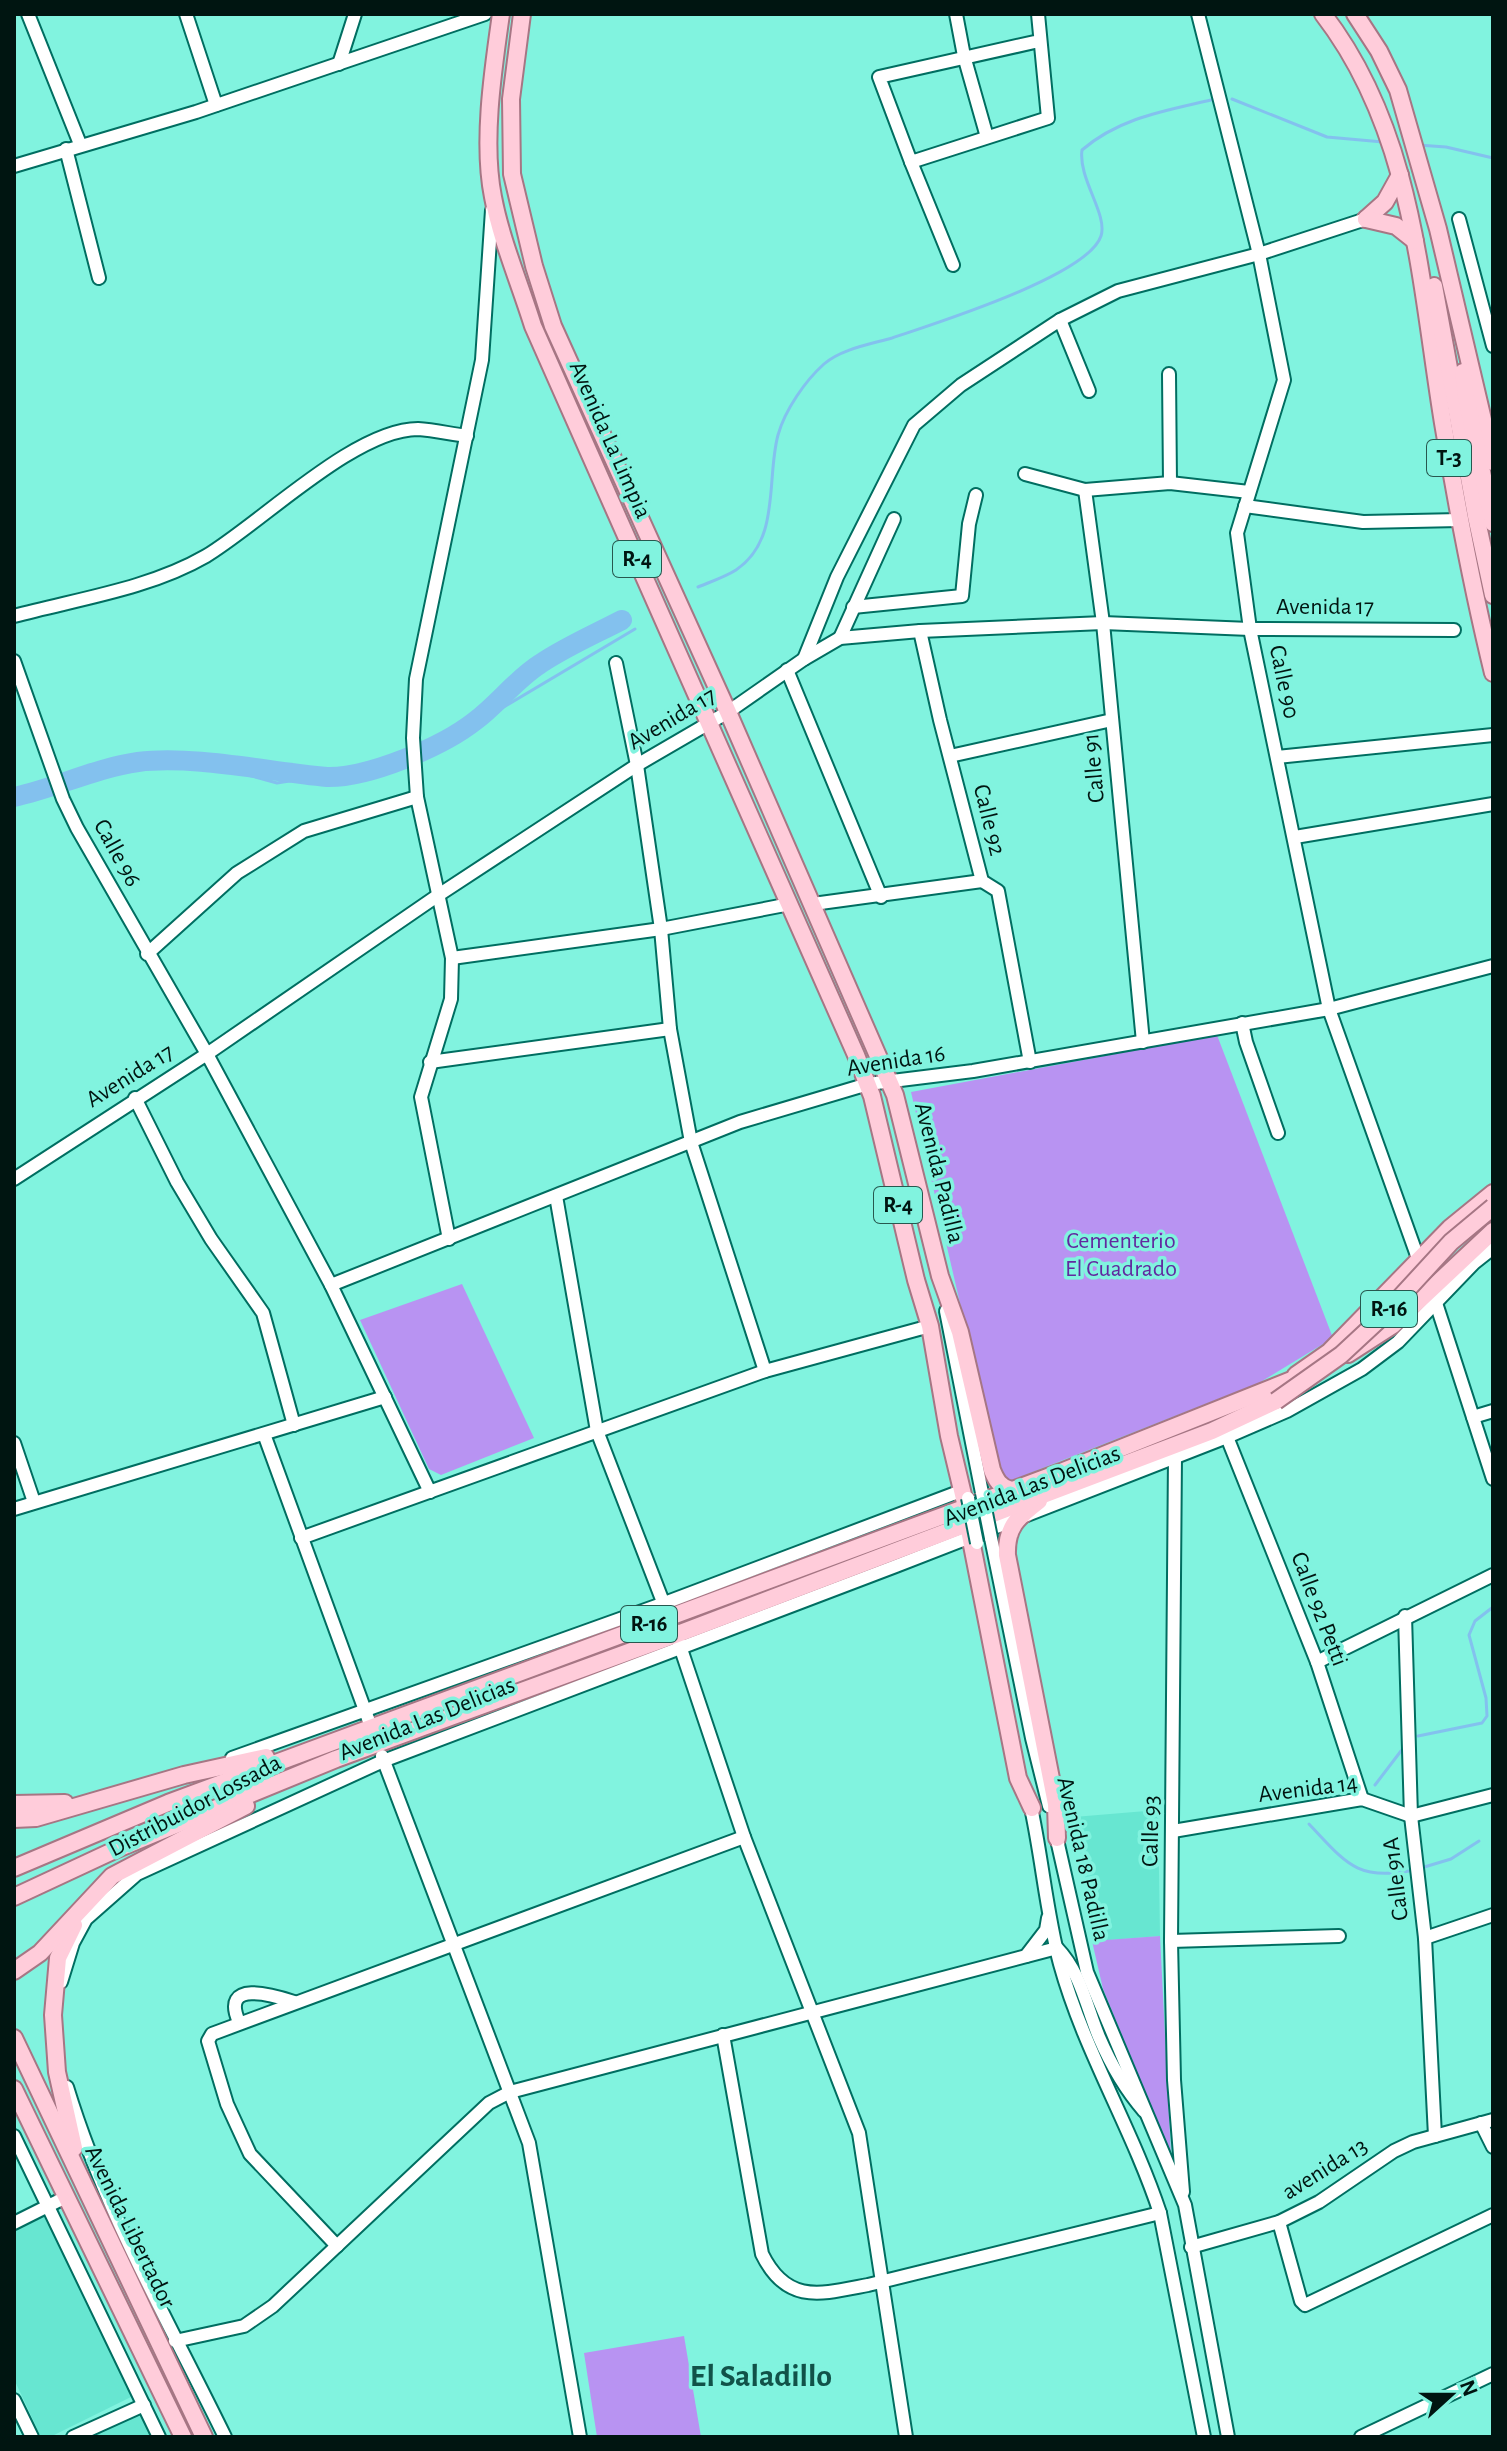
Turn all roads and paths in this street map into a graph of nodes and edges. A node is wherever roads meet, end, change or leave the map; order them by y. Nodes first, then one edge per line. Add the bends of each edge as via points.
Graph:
1 (28, 14) edge
2 (186, 14) edge
3 (355, 14) edge
4 (485, 14) edge
5 (501, 14) edge
6 (522, 14) edge
7 (956, 14) edge
8 (1038, 14) edge
9 (1198, 14) edge
10 (1323, 14) edge
11 (1355, 14) edge
12 (1039, 41) junction
13 (964, 56) junction
14 (339, 64) junction
15 (216, 105) junction
16 (987, 137) junction
17 (80, 144) junction
18 (66, 149) junction
19 (911, 162) junction
20 (14, 166) edge
21 (1400, 175) junction
22 (493, 199) junction
23 (1408, 209) junction
24 (1366, 219) junction
25 (1459, 219) dead end
26 (1415, 241) junction
27 (1259, 254) junction
28 (953, 265) dead end
29 (99, 278) dead end
30 (1457, 307) junction
31 (1060, 320) junction
32 (1493, 346) edge
33 (1169, 374) dead end
34 (1089, 391) dead end
35 (1493, 419) edge
36 (467, 436) junction
37 (1493, 462) edge
38 (1025, 474) dead end
39 (1170, 483) junction
40 (1085, 490) junction
41 (1249, 492) junction
42 (976, 495) dead end
43 (1245, 506) junction
44 (1468, 518) junction
45 (894, 519) dead end
46 (1493, 523) edge
47 (1493, 595) edge
48 (853, 607) junction
49 (14, 616) edge
50 (1103, 623) junction
51 (1250, 629) junction
52 (1454, 630) dead end
53 (920, 631) junction
54 (840, 638) junction
55 (804, 659) junction
56 (14, 661) edge
57 (616, 663) dead end
58 (787, 670) junction
59 (1493, 673) edge
60 (728, 712) junction
61 (1112, 720) junction
62 (709, 721) junction
63 (1493, 735) edge
64 (950, 756) junction
65 (1277, 757) junction
66 (637, 765) junction
67 (417, 797) junction
68 (1493, 804) edge
69 (1295, 837) junction
70 (982, 881) junction
71 (437, 896) junction
72 (881, 897) junction
73 (790, 904) junction
74 (813, 904) junction
75 (661, 929) junction
76 (147, 954) junction
77 (452, 958) junction
78 (1493, 966) edge
79 (1329, 1009) junction
80 (1242, 1023) junction
81 (670, 1029) junction
82 (1143, 1042) junction
83 (207, 1054) junction
84 (430, 1062) junction
85 (1030, 1062) junction
86 (890, 1083) junction
87 (868, 1084) junction
88 (135, 1098) junction
89 (1278, 1133) dead end
90 (691, 1142) junction
91 (14, 1179) edge
92 (1493, 1193) edge
93 (556, 1196) junction
94 (1493, 1207) edge
95 (1493, 1231) edge
96 (449, 1239) junction
97 (1493, 1248) edge
98 (1419, 1261) junction
99 (940, 1276) junction
100 (331, 1285) junction
101 (1436, 1303) junction
102 (930, 1326) junction
103 (765, 1371) junction
104 (1285, 1383) junction
105 (385, 1397) junction
106 (1493, 1411) edge
107 (1473, 1417) junction
108 (294, 1425) junction
109 (597, 1431) junction
110 (264, 1434) junction
111 (1227, 1437) junction
112 (14, 1443) edge
113 (1175, 1456) junction
114 (1493, 1479) edge
115 (1011, 1490) junction
116 (430, 1492) junction
117 (1051, 1492) junction
118 (34, 1502) junction
119 (14, 1509) edge
120 (966, 1515) junction
121 (1020, 1518) junction
122 (301, 1538) junction
123 (1493, 1575) edge
124 (665, 1610) junction
125 (1405, 1616) junction
126 (678, 1641) junction
127 (1317, 1662) junction
128 (368, 1719) junction
129 (377, 1744) junction
130 (322, 1745) junction
131 (336, 1759) junction
132 (383, 1761) junction
133 (184, 1775) junction
134 (1493, 1795) edge
135 (1362, 1799) junction
136 (95, 1802) junction
137 (14, 1804) edge
138 (1032, 1808) junction
139 (1411, 1816) junction
140 (14, 1819) edge
141 (1173, 1831) junction
142 (744, 1837) junction
143 (1057, 1838) junction
144 (14, 1868) edge
145 (14, 1897) edge
146 (1050, 1911) junction
147 (80, 1912) junction
148 (1493, 1915) edge
149 (1339, 1936) dead end
150 (1425, 1938) junction
151 (1171, 1941) junction
152 (453, 1943) junction
153 (1057, 1948) junction
154 (1025, 1957) junction
155 (14, 1971) edge
156 (254, 1993) junction
157 (294, 2002) junction
158 (812, 2011) junction
159 (258, 2016) junction
160 (239, 2022) junction
161 (723, 2035) junction
162 (14, 2038) edge
163 (14, 2089) edge
164 (510, 2092) junction
165 (1144, 2111) junction
166 (1487, 2122) edge
167 (14, 2136) edge
168 (1435, 2136) junction
169 (1493, 2147) edge
170 (84, 2188) junction
171 (66, 2197) junction
172 (1185, 2205) junction
173 (49, 2206) junction
174 (1160, 2213) junction
175 (1493, 2215) edge
176 (1279, 2222) junction
177 (14, 2223) edge
178 (337, 2246) junction
179 (1191, 2247) junction
180 (882, 2281) junction
181 (178, 2341) junction
182 (160, 2344) junction
183 (1493, 2374) edge
184 (14, 2400) edge
185 (144, 2405) junction
186 (32, 2437) edge
187 (73, 2437) edge
188 (159, 2437) edge
189 (183, 2437) edge
190 (204, 2437) edge
191 (225, 2437) edge
192 (580, 2437) edge
193 (906, 2437) edge
194 (1204, 2437) edge
195 (1228, 2437) edge
196 (1361, 2437) edge

1 - 17 street
2 - 15 street
3 - 14 street
4 - 14 street
5 - 22 main road, Avenida La Limpia / R-4 via 491,78
6 - 60 main road, Avenida La Limpia / R-4 via 511,99 512,174 534,266 553,326
7 - 13 street
8 - 12 street
9 - 27 street, Calle 90
10 - 21 main road, T-3 via 1378,106
11 - 30 main road, T-3 via 1398,90
12 - 13 street
12 - 16 street via 1048,118
13 - 16 street
13 - 19 street via 879,77
14 - 15 street
15 - 17 street
16 - 19 street
17 - 18 street
18 - 20 street
18 - 29 street
19 - 28 street
21 - 23 main road, T-3
21 - 24 main road via 1385,202
22 - 36 street via 482,360
22 - 62 main road, Avenida La Limpia / R-4 via 533,326
23 - 26 main road, T-3
23 - 44 main road via 1432,275
24 - 26 main road via 1396,226
24 - 27 street
25 - 32 street
26 - 44 main road, T-3
27 - 31 street via 1118,291
27 - 41 street, Calle 90 via 1284,380
30 - 35 main road
30 - 37 main road, T-3
30 - 46 main road via 1466,397
31 - 34 street
31 - 55 street via 961,385 914,425 837,577
33 - 39 street
36 - 49 street via 417,429 387,435 348,453 205,556 154,579
36 - 67 street via 416,679
38 - 40 street
39 - 40 street
39 - 41 street
40 - 50 street, Calle 91
41 - 43 street, Calle 90
42 - 48 street via 962,596
43 - 44 street via 1363,522
43 - 51 street, Calle 90 via 1237,533
44 - 47 main road
44 - 59 main road, T-3
45 - 48 street
48 - 54 street
50 - 51 street, Avenida 17
50 - 53 street, Avenida 17
50 - 61 street, Calle 91
51 - 52 street, Avenida 17
51 - 65 street, Calle 90
53 - 54 street, Avenida 17
53 - 64 street, Calle 92
54 - 55 street, Avenida 17
55 - 58 street, Avenida 17
56 - 76 street, Calle 96 via 63,799
57 - 66 street
58 - 60 street, Avenida 17
58 - 72 street
60 - 62 street, Avenida 17
60 - 74 main road, Avenida La Limpia / R-4
61 - 64 street
61 - 82 street, Calle 91
62 - 66 street, Avenida 17
62 - 73 main road, Avenida La Limpia / R-4
63 - 65 street
64 - 70 street, Calle 92
65 - 69 street, Calle 90
66 - 71 street, Avenida 17
66 - 75 street
67 - 71 street
67 - 76 street via 304,831 237,873
68 - 69 street
69 - 79 street, Calle 90
70 - 72 street
70 - 85 street, Calle 92 via 998,891
71 - 77 street
71 - 83 street, Avenida 17
72 - 74 street
73 - 75 street
73 - 87 main road, Avenida La Limpia / R-4
74 - 86 main road, Avenida La Limpia / R-4
75 - 77 street
75 - 81 street
76 - 83 street, Calle 96
77 - 84 street via 451,999
78 - 79 street, Avenida 16
79 - 80 street, Avenida 16
79 - 98 street, Calle 90
80 - 82 street, Avenida 16
80 - 89 street
81 - 84 street
81 - 90 street
82 - 85 street, Avenida 16
83 - 88 street, Avenida 17
83 - 100 street, Calle 96
84 - 96 street via 421,1097
85 - 86 street, Avenida 16
86 - 87 street, Avenida 16
86 - 99 main road, Avenida Padilla / R-4
87 - 90 street, Avenida 16
87 - 102 main road, Avenida Padilla / R-4
88 - 91 street, Avenida 17
88 - 108 street via 177,1182 263,1313
90 - 93 street, Avenida 16
90 - 103 street
92 - 98 main road, R-16
93 - 96 street, Avenida 16
93 - 109 street
94 - 117 main road, Avenida Las Delicias / R-16, bridge via 1451,1242 1341,1355 1276,1401
95 - 104 main road, R-16 via 1393,1325
96 - 100 street, Avenida 16
97 - 101 street, R-16
98 - 104 main road, R-16 via 1329,1352
99 - 115 main road, Avenida Padilla via 960,1332 992,1470
99 - 143 street, Avenida 18 Padilla / R-4, bridge via 1021,1688
100 - 105 street, Calle 96
101 - 107 street
101 - 111 street, R-16 via 1362,1369
102 - 103 street
102 - 120 main road, Avenida Padilla
102 - 138 street, Avenida 18 Padilla, bridge
103 - 109 street
104 - 115 main road, Avenida Las Delicias / R-16
105 - 108 street
105 - 116 street, Calle 96
106 - 107 street
107 - 114 street
108 - 110 street
109 - 116 street
109 - 124 street
110 - 118 street
110 - 122 street
111 - 113 street, Avenida Las Delicias / R-16
111 - 127 street, Calle 92 Petti
112 - 118 street
113 - 121 street, Avenida Las Delicias / R-16
113 - 141 street, Calle 93
115 - 120 main road, Avenida Las Delicias / R-16
116 - 122 street
117 - 120 main road, Avenida Las Delicias / R-16
117 - 121 main road
118 - 119 street
120 - 121 main road
120 - 124 main road, Avenida Las Delicias / R-16
120 - 126 main road, Avenida Las Delicias / R-16
120 - 138 main road, Avenida Padilla via 1018,1778
121 - 143 main road via 1011,1526 1007,1555 1056,1804
122 - 128 street
123 - 125 street
124 - 126 street
124 - 128 main road, Avenida Las Delicias / R-16
125 - 127 street
125 - 139 street, Calle 91A
126 - 129 main road, Avenida Las Delicias / R-16
126 - 132 street, Avenida Las Delicias / R-16
126 - 142 street
127 - 135 street, Calle 92 Petti
128 - 129 street
128 - 130 main road, Avenida Las Delicias / R-16
128 - 133 street, Avenida Las Delicias / R-16
129 - 131 main road, Avenida Las Delicias / R-16
129 - 132 street
130 - 133 main road, Distribuidor Lossada
130 - 144 main road, Avenida Las Delicias / R-16
131 - 145 main road, Avenida Las Delicias / R-16
131 - 147 main road, Distribuidor Lossada via 112,1876
132 - 152 street
132 - 181 street, Avenida Las Delicias / R-16 via 137,1874 86,1919 73,1943 61,1979 62,2070 101,2186
133 - 136 main road, Distribuidor Lossada
134 - 139 street
135 - 139 street, Avenida 14
135 - 141 street, Avenida 14
136 - 137 main road
136 - 140 main road, Distribuidor Lossada
138 - 146 street, Avenida 18 Padilla
139 - 150 street, Calle 91A
141 - 151 street, Calle 93
142 - 152 street
142 - 158 street
143 - 165 street, Avenida 18 Padilla via 1087,1972
146 - 153 street, Avenida 18 Padilla
146 - 154 street via 1046,1930
147 - 155 main road, Distribuidor Lossada
147 - 170 main road via 58,1958 53,2015 57,2072
148 - 150 street
149 - 151 street
150 - 168 street, Calle 91A
151 - 172 street, Calle 93 via 1174,2080
152 - 157 street
152 - 164 street
153 - 154 street
153 - 165 street via 1072,1963 1113,2068
153 - 174 street, Avenida 18 Padilla via 1080,2023
154 - 158 street
156 - 157 street
156 - 159 street
156 - 160 street via 235,2000
157 - 159 street
158 - 161 street
158 - 180 street via 859,2133
159 - 160 street
160 - 178 street via 215,2032 208,2041 227,2104 250,2154
161 - 164 street
161 - 180 street via 762,2254 771,2272 802,2293
162 - 170 main road, Avenida Libertador
163 - 171 main road, Avenida Libertador
164 - 178 street via 489,2103
164 - 192 street via 529,2143
165 - 172 street, Avenida 18 Padilla
166 - 168 street, avenida 13
166 - 169 street
167 - 173 street
168 - 176 street, avenida 13 via 1394,2151
170 - 182 main road, Avenida Libertador
171 - 173 street
171 - 189 main road, Avenida Libertador
172 - 179 street, Avenida 18 Padilla
173 - 177 street
173 - 185 street
174 - 180 street
174 - 194 street, Avenida 18 Padilla
175 - 176 street via 1305,2305
176 - 179 street, avenida 13
178 - 181 street via 244,2326
179 - 195 street, Avenida 18 Padilla
180 - 193 street
181 - 182 street
181 - 191 street, Avenida Las Delicias
182 - 190 main road, Avenida Libertador
183 - 196 street
184 - 186 street
185 - 187 street
185 - 188 street

